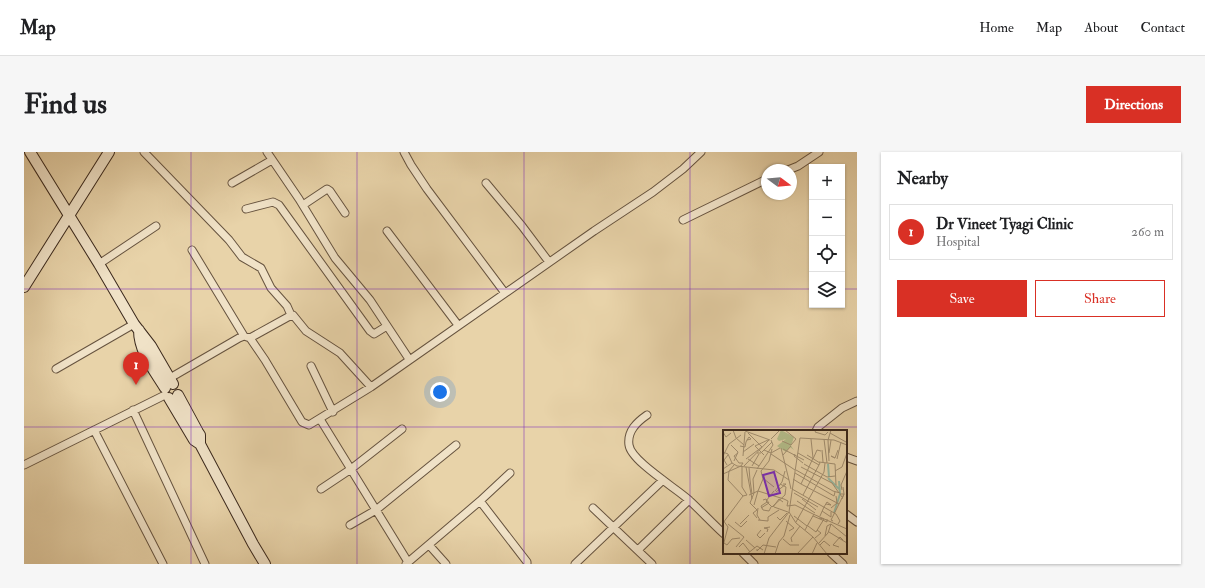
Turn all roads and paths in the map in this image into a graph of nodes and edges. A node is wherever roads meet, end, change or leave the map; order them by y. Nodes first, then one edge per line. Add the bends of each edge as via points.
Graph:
1 (30, 152) edge
2 (109, 152) edge
3 (144, 152) edge
4 (267, 152) edge
5 (404, 152) edge
6 (701, 152) edge
7 (819, 152) edge
8 (272, 160) junction
9 (797, 166) edge
10 (761, 182) edge
11 (232, 183) dead end
12 (486, 184) dead end
13 (303, 206) junction
14 (246, 209) dead end
15 (345, 213) dead end
16 (69, 215) junction
17 (684, 220) dead end
18 (156, 226) dead end
19 (387, 231) dead end
20 (192, 250) dead end
21 (549, 262) junction
22 (99, 264) junction
23 (24, 287) edge
24 (504, 293) junction
25 (291, 315) junction
26 (458, 325) junction
27 (387, 326) junction
28 (136, 327) junction
29 (247, 337) junction
30 (408, 359) junction
31 (311, 366) dead end
32 (56, 369) dead end
33 (371, 386) junction
34 (170, 390) junction
35 (857, 401) edge
36 (133, 410) junction
37 (333, 412) junction
38 (647, 415) dead end
39 (320, 419) junction
40 (402, 429) dead end
41 (94, 430) junction
42 (816, 430) edge
43 (456, 445) dead end
44 (847, 457) edge
45 (857, 461) edge
46 (24, 466) edge
47 (350, 469) junction
48 (510, 473) dead end
49 (663, 480) junction
50 (321, 489) dead end
51 (689, 500) junction
52 (480, 501) junction
53 (593, 508) dead end
54 (376, 510) junction
55 (847, 515) edge
56 (857, 522) edge
57 (350, 526) dead end
58 (613, 527) junction
59 (723, 533) edge
60 (429, 545) junction
61 (638, 550) junction
62 (744, 554) edge
63 (832, 554) edge
64 (407, 563) edge
65 (163, 564) edge
66 (205, 564) edge
67 (265, 564) edge
68 (446, 564) edge
69 (527, 564) edge
70 (575, 564) edge
71 (652, 564) edge
72 (754, 564) edge
73 (843, 564) edge

1 - 16 street
2 - 16 street
3 - 25 street via 229,240 242,258 261,268 271,288 287,306
4 - 8 street
5 - 24 street
6 - 21 street via 653,192
7 - 9 street
8 - 11 street
8 - 13 street
10 - 17 street
12 - 21 street
13 - 15 street via 327,189
13 - 27 street via 335,258 370,300
14 - 27 street via 273,202 279,205 370,331 374,334
16 - 22 street
16 - 23 street
18 - 22 street
19 - 26 street
20 - 29 street
21 - 24 street
22 - 28 street
24 - 26 street
25 - 29 street
25 - 33 street via 306,332 340,353
26 - 30 street
27 - 30 street
28 - 32 street
28 - 34 street via 151,346
29 - 34 street
29 - 39 street via 262,354 302,422 309,425
30 - 33 street
31 - 37 street
33 - 37 street
34 - 36 street
34 - 67 street via 200,435 200,444
35 - 42 street via 842,408
36 - 41 street
36 - 66 street
37 - 39 street
38 - 49 street via 630,433 629,444 639,460
39 - 47 street
40 - 47 street
41 - 46 street
41 - 65 street
43 - 54 street
44 - 45 street
47 - 50 street
47 - 54 street
48 - 52 street
49 - 51 street
49 - 58 street
51 - 59 street
51 - 61 street
52 - 60 street
52 - 69 street
53 - 58 street
54 - 57 street
54 - 64 street
55 - 56 street
58 - 61 street
58 - 70 street
60 - 64 street
60 - 68 street
61 - 71 street
62 - 72 street
63 - 73 street

